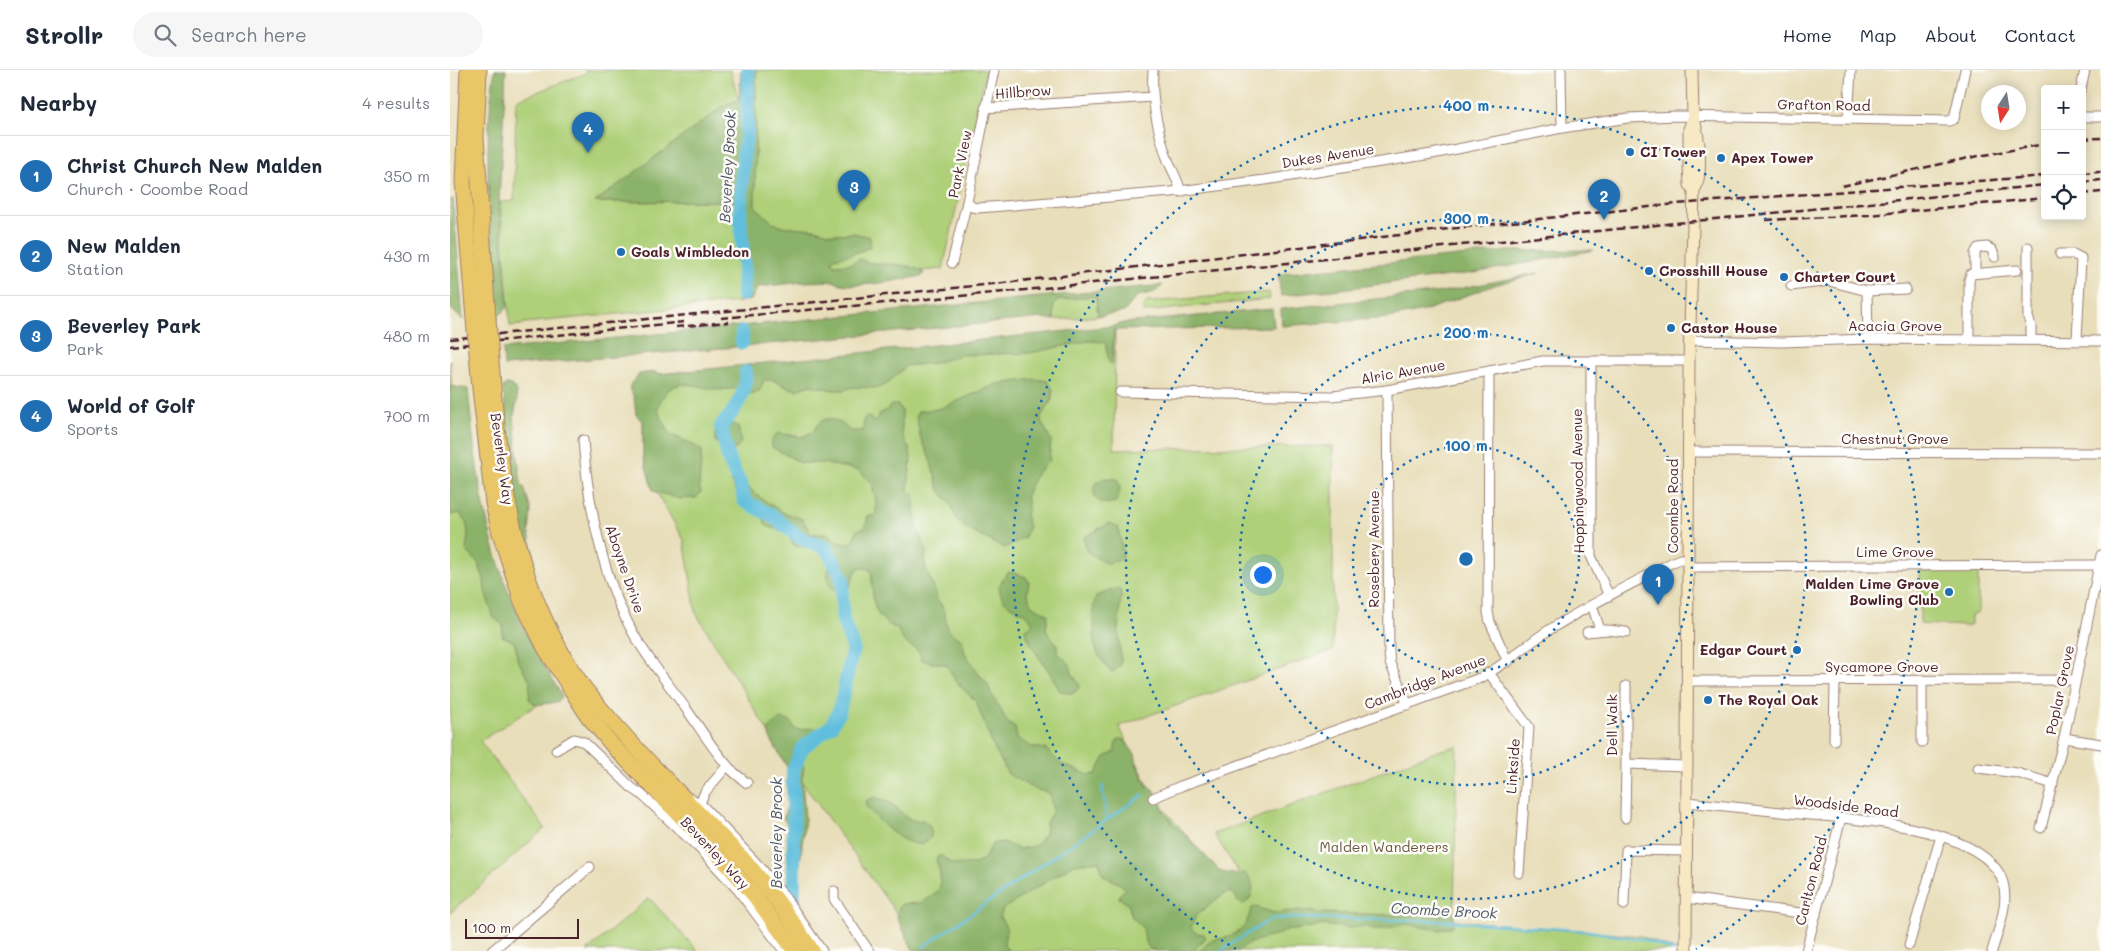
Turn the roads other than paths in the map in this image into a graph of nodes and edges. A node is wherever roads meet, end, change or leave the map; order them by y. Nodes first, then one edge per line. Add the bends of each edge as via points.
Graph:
1 (458, 70) edge
2 (468, 70) edge
3 (479, 70) edge
4 (489, 70) edge
5 (994, 70) edge
6 (1152, 70) edge
7 (1561, 70) edge
8 (1692, 70) edge
9 (1851, 70) edge
10 (1964, 70) edge
11 (2085, 70) edge
12 (2082, 85) edge
13 (1153, 96) junction
14 (985, 108) junction
15 (2086, 117) edge
16 (2101, 117) edge
17 (1693, 118) junction
18 (1848, 119) junction
19 (1562, 128) junction
20 (462, 181) junction
21 (1181, 192) junction
22 (479, 197) junction
23 (967, 202) junction
24 (2028, 247) dead end
25 (2060, 254) dead end
26 (1995, 257) dead end
27 (952, 263) dead end
28 (2018, 270) dead end
29 (1975, 273) junction
30 (1791, 286) dead end
31 (1906, 289) dead end
32 (1867, 291) junction
33 (481, 319) junction
34 (1868, 339) junction
35 (1690, 340) junction
36 (1969, 340) junction
37 (2031, 340) junction
38 (2077, 340) junction
39 (2101, 341) edge
40 (1689, 361) junction
41 (1591, 362) junction
42 (1489, 370) junction
43 (486, 388) junction
44 (1387, 390) junction
45 (1120, 392) dead end
46 (583, 440) dead end
47 (1688, 452) junction
48 (2101, 454) edge
49 (2101, 556) edge
50 (1689, 563) junction
51 (2100, 565) edge
52 (1609, 596) junction
53 (1592, 605) junction
54 (1600, 630) junction
55 (1588, 632) dead end
56 (1626, 632) dead end
57 (1508, 662) junction
58 (1489, 673) junction
59 (1922, 680) junction
60 (2075, 680) junction
61 (1688, 681) junction
62 (1835, 681) junction
63 (1626, 686) dead end
64 (1408, 705) junction
65 (2064, 738) junction
66 (1834, 740) dead end
67 (1922, 742) dead end
68 (2101, 744) edge
69 (556, 750) dead end
70 (628, 762) junction
71 (1626, 764) junction
72 (727, 766) junction
73 (1687, 766) junction
74 (1978, 768) dead end
75 (747, 783) dead end
76 (2053, 784) junction
77 (641, 794) junction
78 (680, 795) junction
79 (1153, 798) dead end
80 (1687, 802) junction
81 (700, 803) junction
82 (1625, 818) dead end
83 (1841, 818) junction
84 (2041, 828) dead end
85 (1941, 836) junction
86 (1687, 851) junction
87 (590, 867) dead end
88 (1519, 873) dead end
89 (834, 891) dead end
90 (1686, 898) junction
91 (1624, 905) dead end
92 (1816, 915) junction
93 (1910, 945) dead end
94 (492, 951) edge
95 (784, 951) edge
96 (795, 951) edge
97 (812, 951) edge
98 (822, 951) edge
99 (869, 951) edge
100 (1686, 951) edge
101 (1806, 951) edge
102 (1992, 951) edge

1 - 20 highway via 456,107
2 - 20 highway, Beverley Way
3 - 22 highway, Beverley Way via 476,136
4 - 22 highway
5 - 14 street, Park View
6 - 13 street
7 - 19 street
8 - 17 main road, Coombe Road
9 - 18 street
10 - 18 street, Grafton Road via 1954,119
11 - 12 street
13 - 14 street, Hillbrow
13 - 21 street via 1163,144
14 - 23 street, Park View
15 - 16 street
17 - 18 street, Grafton Road
17 - 19 street, Dukes Avenue via 1628,118
17 - 35 main road, Coombe Road via 1698,129 1699,155 1694,191
19 - 21 street, Dukes Avenue via 1432,154
20 - 33 highway, Beverley Way
21 - 23 street, Dukes Avenue via 978,208
22 - 33 highway, Beverley Way
23 - 27 street, Park View
24 - 37 street
25 - 38 street via 2081,258
26 - 29 street via 1987,247 1978,248 1975,252
28 - 29 street
29 - 36 street via 1969,280
30 - 32 street via 1829,281
31 - 32 street
32 - 34 street
33 - 43 highway, Beverley Way, bridge
34 - 35 street, Acacia Grove via 1782,342
34 - 36 street, Acacia Grove
35 - 40 main road, Coombe Road
36 - 37 street, Acacia Grove
37 - 38 street, Acacia Grove
38 - 39 street, Acacia Grove
40 - 41 street, Alric Avenue
40 - 47 main road, Coombe Road
41 - 42 street, Alric Avenue via 1543,361
41 - 52 street, Hoppingwood Avenue via 1591,556
42 - 44 street, Alric Avenue
42 - 57 street via 1488,612
43 - 70 highway, Beverley Way via 493,503 522,602 544,648 572,692
43 - 78 highway, Beverley Way via 506,501 527,580 556,642 605,714
44 - 45 street, Alric Avenue via 1332,396
44 - 64 street, Rosebery Avenue via 1388,653
46 - 72 street, Aboyne Drive via 596,529 625,616 657,668
47 - 48 street, Chestnut Grove
47 - 50 main road, Coombe Road
49 - 51 street, Poplar Grove
50 - 51 street, Lime Grove
50 - 52 street, Cambridge Avenue via 1680,559
50 - 61 main road, Coombe Road
51 - 60 street, Poplar Grove
52 - 53 street, Cambridge Avenue
53 - 54 street
53 - 57 street, Cambridge Avenue via 1546,632
54 - 55 street
54 - 56 street
57 - 58 street, Cambridge Avenue
58 - 64 street, Cambridge Avenue
58 - 88 street, Linkside via 1529,727
59 - 60 street, Sycamore Grove
59 - 62 street, Sycamore Grove
59 - 67 street
60 - 65 street, Poplar Grove
61 - 62 street, Sycamore Grove
61 - 73 main road, Coombe Road
62 - 66 street
63 - 71 street, Dell Walk
64 - 79 street, Cambridge Avenue
65 - 68 street
65 - 76 street, Poplar Grove
69 - 77 street, Beverley Way via 574,740 584,742
70 - 77 street, Beverley Way via 640,782
70 - 96 highway, Beverley Way via 729,866
71 - 73 street, Dell Walk
71 - 82 street, Dell Walk
72 - 75 street, Aboyne Drive
72 - 81 street
73 - 80 main road, Coombe Road
74 - 76 street via 2017,773
76 - 84 street, Poplar Grove
77 - 95 street, Beverley Way via 738,890
78 - 81 street, Beverley Way
78 - 97 highway, Beverley Way via 766,886
80 - 83 street, Woodside Road
80 - 86 main road, Coombe Road
81 - 98 street, Beverley Way via 784,896
83 - 85 street, Woodside Road via 1871,820
83 - 92 street, Carlton Road
85 - 93 street
85 - 102 street, Woodside Road via 1981,855 1998,871 2004,888 2004,907
86 - 90 main road, Coombe Road
86 - 91 street via 1626,850
87 - 94 street
89 - 99 street via 834,899
90 - 92 street
90 - 100 main road, Coombe Road
92 - 101 street, Carlton Road

